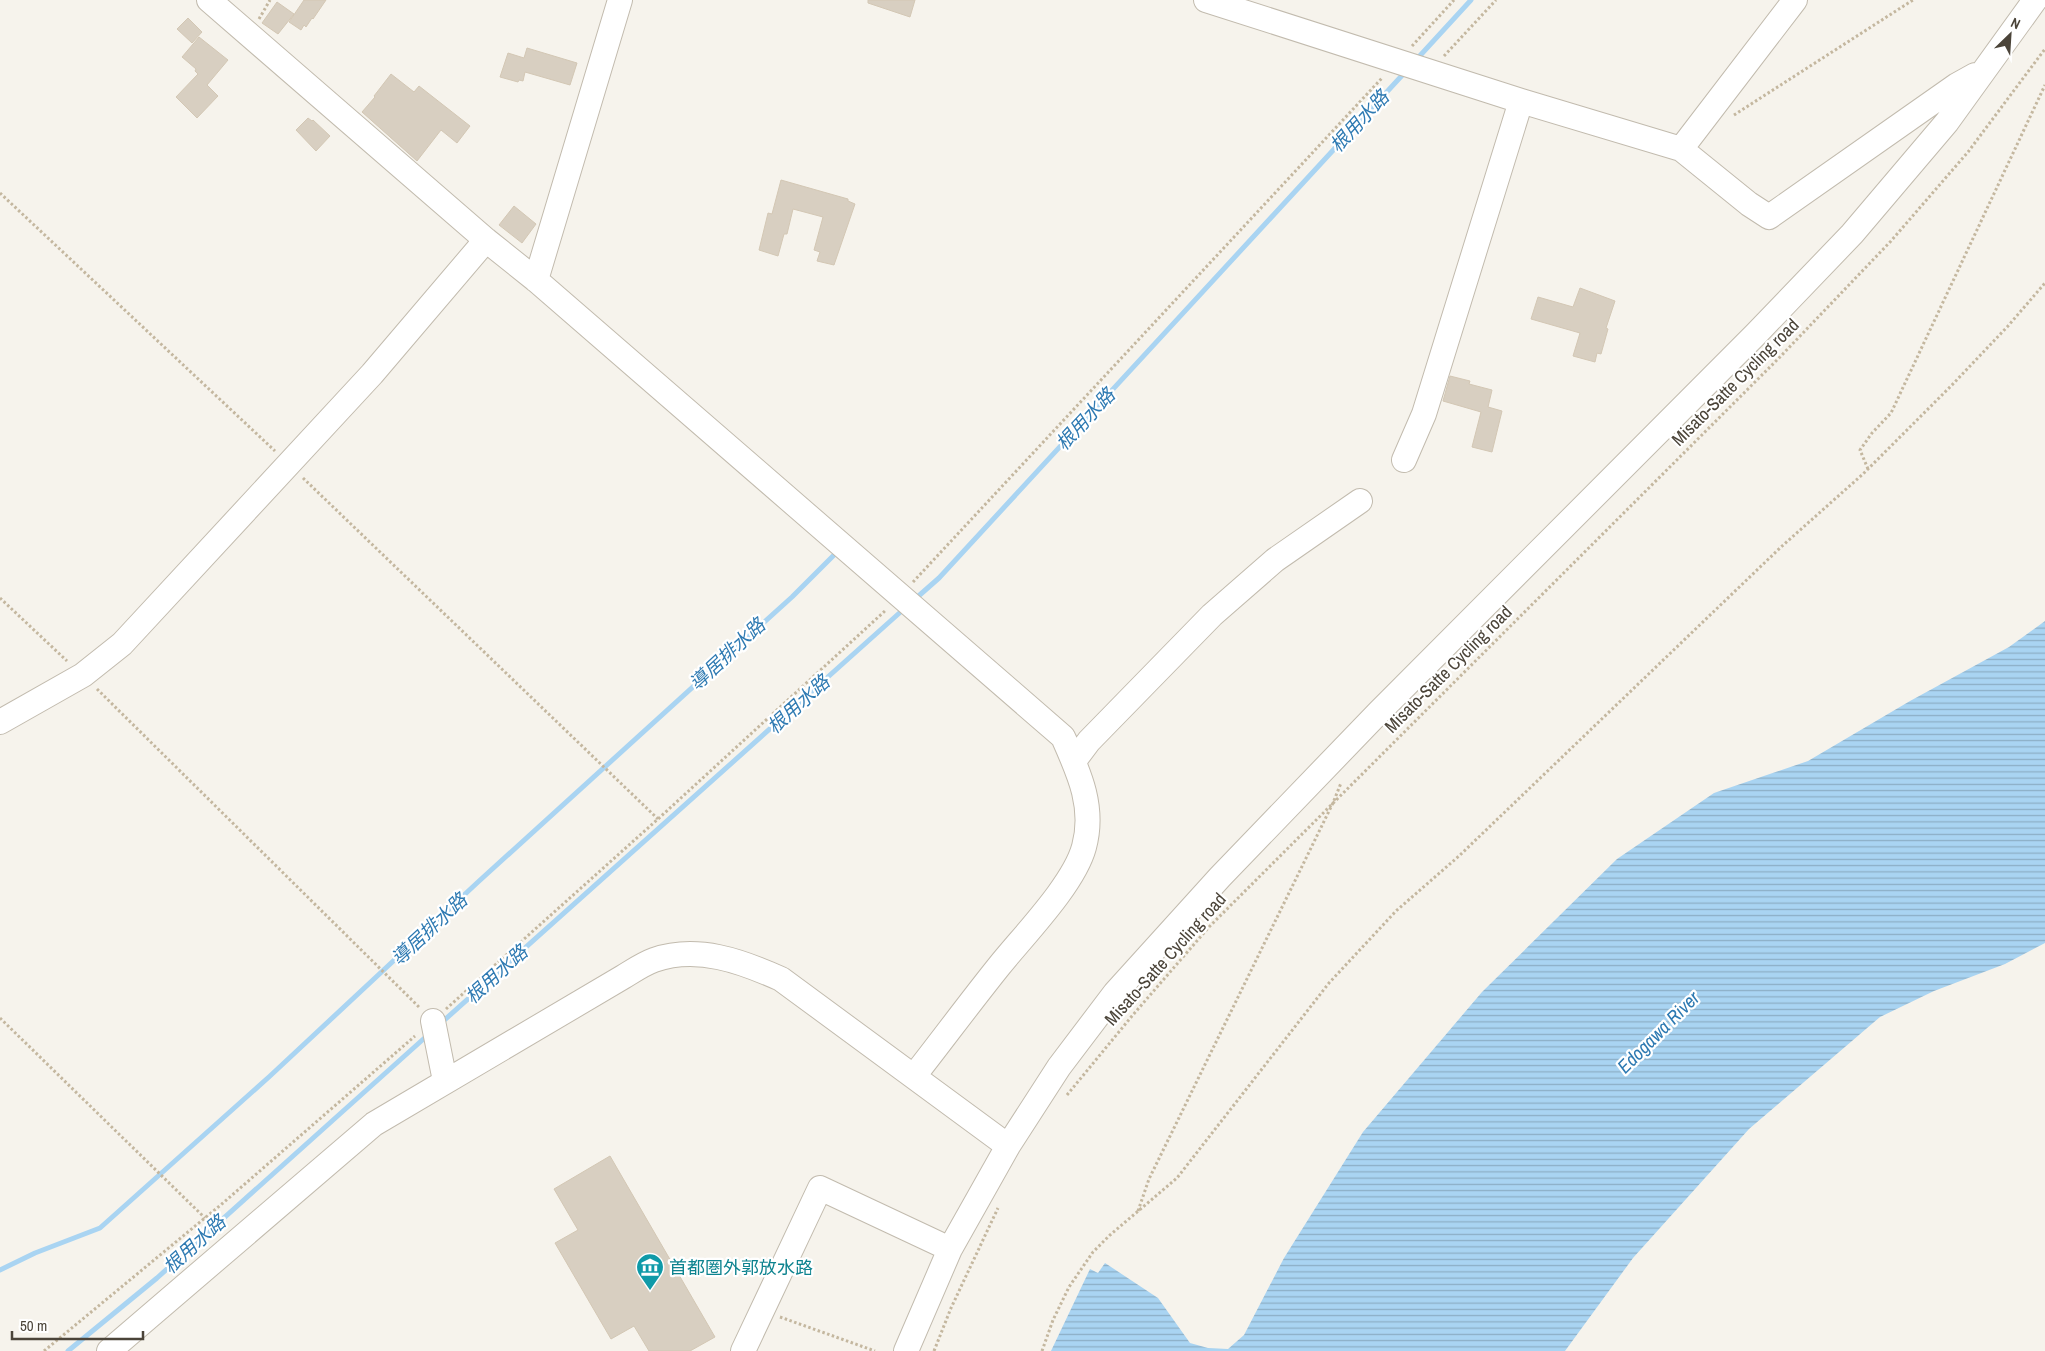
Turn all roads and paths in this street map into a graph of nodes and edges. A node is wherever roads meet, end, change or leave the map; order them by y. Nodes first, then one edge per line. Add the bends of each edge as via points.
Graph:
1 (209, 0) edge
2 (620, 0) edge
3 (1206, 0) edge
4 (1454, 0) edge
5 (1496, 0) edge
6 (1795, 0) edge
7 (1913, 0) edge
8 (2036, 0) edge
9 (2045, 49) edge
10 (1399, 60) junction
11 (1986, 68) junction
12 (1430, 71) junction
13 (2045, 85) edge
14 (1521, 101) junction
15 (1731, 117) dead end
16 (1681, 149) junction
17 (0, 193) edge
18 (486, 240) junction
19 (536, 280) junction
20 (2045, 283) edge
21 (1404, 460) dead end
22 (289, 464) junction
23 (1868, 469) junction
24 (1360, 501) dead end
25 (901, 596) junction
26 (0, 598) edge
27 (83, 675) junction
28 (0, 722) edge
29 (1074, 761) junction
30 (1344, 776) dead end
31 (1333, 803) junction
32 (658, 819) junction
33 (0, 1018) edge
34 (432, 1021) junction
35 (914, 1076) junction
36 (445, 1081) junction
37 (1062, 1100) dead end
38 (1008, 1146) junction
39 (1002, 1201) dead end
40 (1138, 1212) junction
41 (205, 1218) junction
42 (950, 1250) junction
43 (763, 1311) junction
44 (747, 1344) edge
45 (44, 1351) edge
46 (109, 1351) edge
47 (724, 1351) edge
48 (875, 1351) edge
49 (906, 1351) edge
50 (934, 1351) edge
51 (1042, 1351) edge

1 - 18 street
2 - 19 street
3 - 10 street
4 - 10 path
5 - 12 path
6 - 16 street
7 - 15 path
8 - 11 street
9 - 31 path, Misato-Satte Cycling road via 1968,152 1891,241 1772,365
10 - 12 street
10 - 25 path
11 - 16 street via 1957,85 1769,218
11 - 38 street via 1935,136 1831,255 1220,877 1115,993 1059,1067
12 - 14 street
13 - 23 path via 1891,413 1860,450
14 - 16 street
14 - 21 street via 1424,414
17 - 22 path
18 - 19 street
18 - 22 street via 372,374
19 - 25 street
20 - 23 path via 1952,386
22 - 27 street via 122,644
22 - 32 path
23 - 40 path via 1781,547 1460,856 1396,911 1329,983 1177,1178
24 - 29 street via 1275,560 1212,615 1089,741
25 - 29 street via 1063,738
25 - 32 path
26 - 27 path
27 - 28 street
27 - 34 path
29 - 35 street via 1081,778 1087,812 1084,847 1069,880
30 - 31 path
31 - 37 path, Misato-Satte Cycling road via 1209,928
31 - 40 path via 1149,1179
32 - 34 path
33 - 41 path
34 - 36 street
34 - 41 path
35 - 36 street via 781,979 747,964 713,955 680,955 654,960
35 - 38 street
36 - 46 street via 374,1124
38 - 42 street
39 - 50 path
40 - 51 path via 1093,1252 1069,1287
41 - 45 path
42 - 43 street via 820,1188
42 - 49 street
43 - 44 street
43 - 48 path
44 - 47 street

